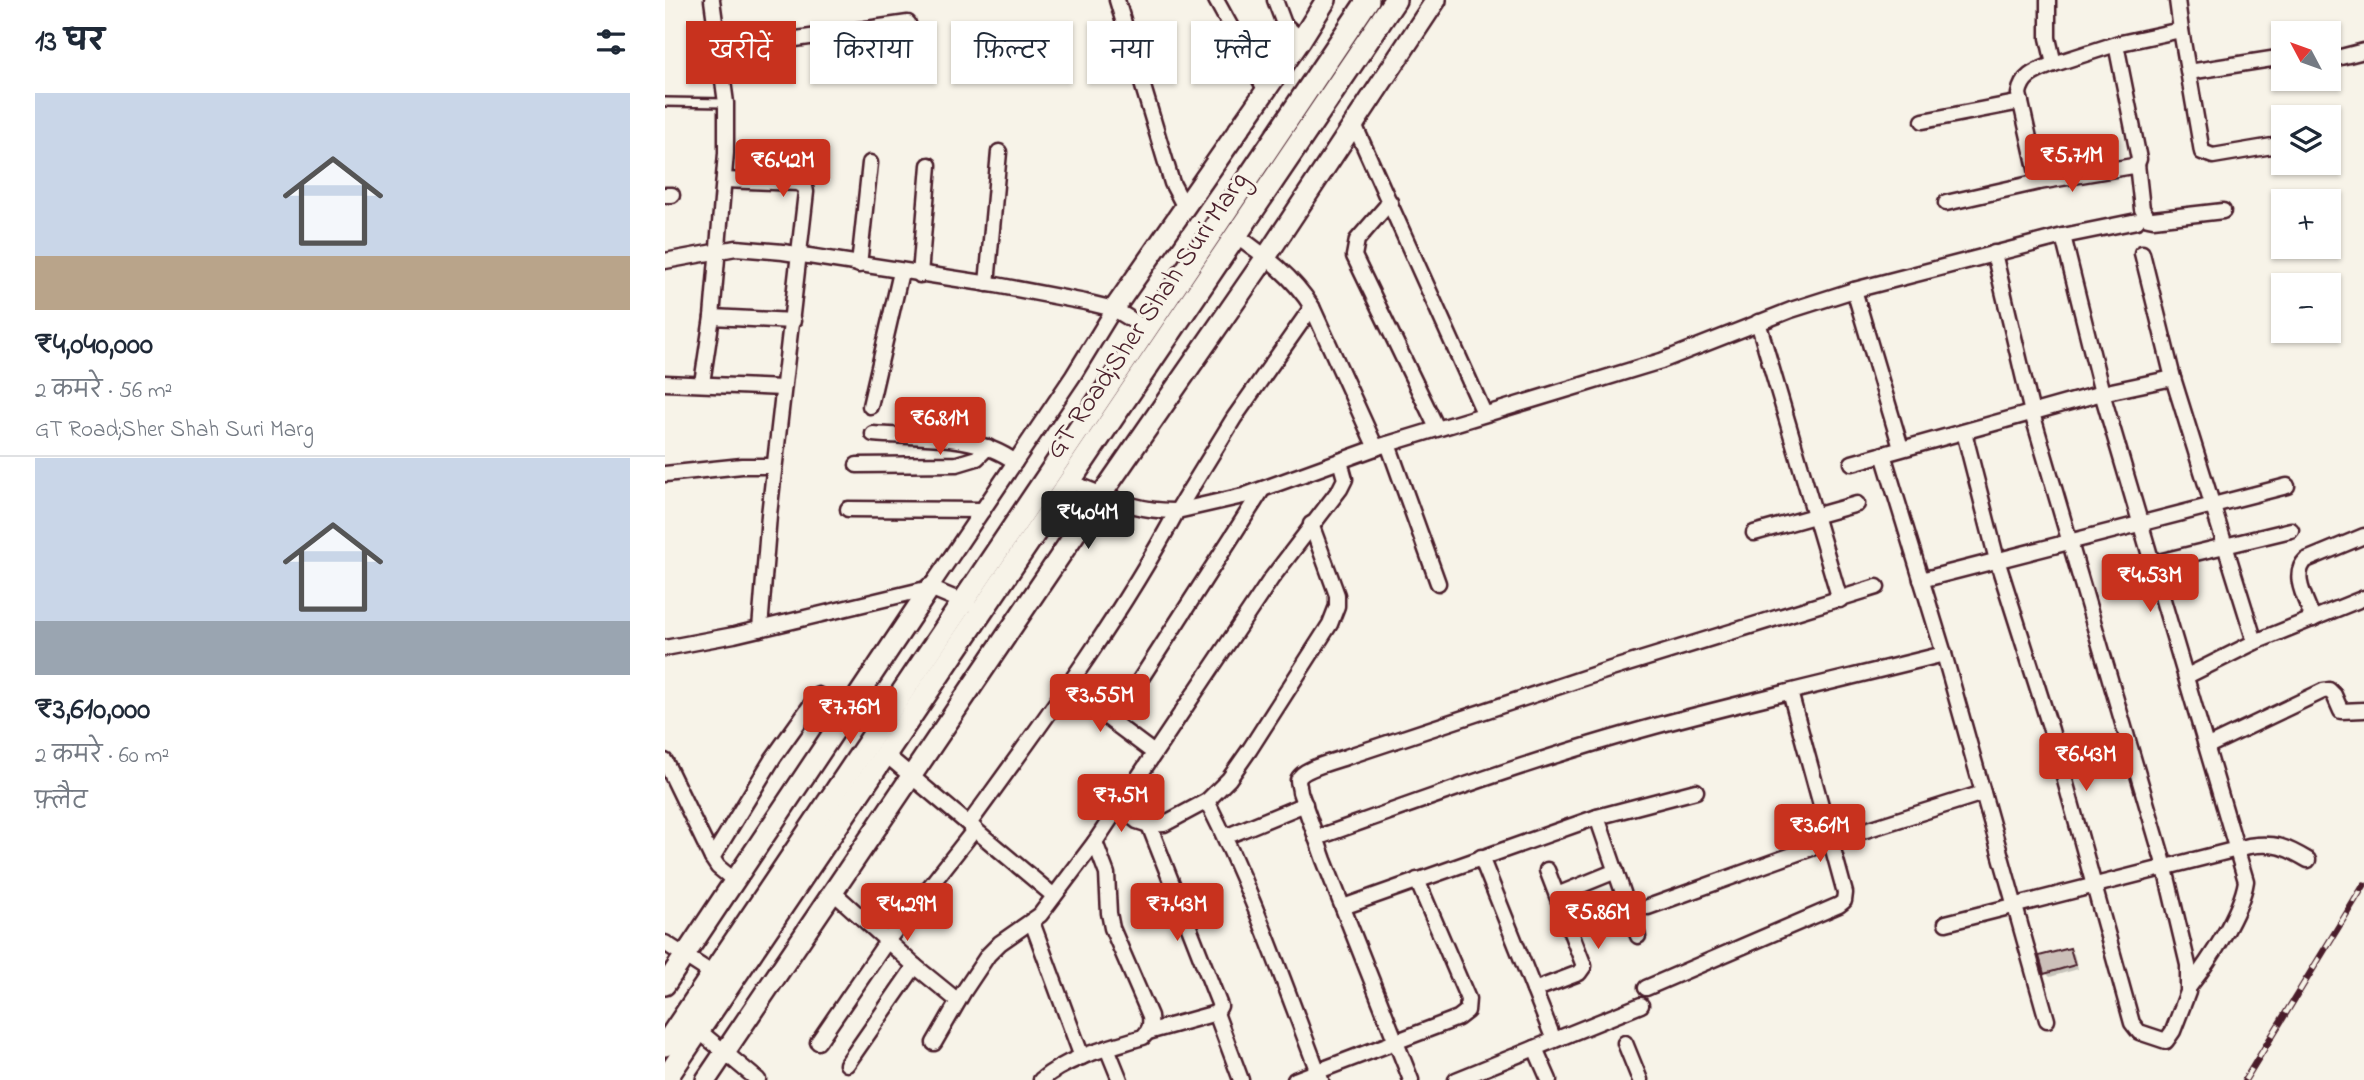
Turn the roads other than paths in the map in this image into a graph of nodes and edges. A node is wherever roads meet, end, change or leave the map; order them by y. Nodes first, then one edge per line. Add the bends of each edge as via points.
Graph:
1 (712, 0) edge
2 (1117, 0) edge
3 (1216, 0) edge
4 (1275, 0) edge
5 (1326, 0) edge
6 (1368, 0) edge
7 (1395, 0) edge
8 (1436, 0) edge
9 (2048, 0) edge
10 (2177, 0) edge
11 (715, 21) edge
12 (2181, 30) junction
13 (1301, 40) junction
14 (2116, 44) junction
15 (2364, 51) edge
16 (2341, 57) edge
17 (2271, 59) edge
18 (2054, 64) junction
19 (2189, 72) junction
20 (723, 84) edge
21 (1266, 91) junction
22 (665, 102) edge
23 (726, 103) junction
24 (2021, 103) junction
25 (1923, 121) dead end
26 (1354, 124) junction
27 (2271, 146) edge
28 (999, 152) dead end
29 (870, 163) dead end
30 (929, 164) dead end
31 (2137, 164) junction
32 (725, 180) junction
33 (2039, 182) junction
34 (1390, 202) junction
35 (1947, 203) dead end
36 (1187, 204) junction
37 (2223, 211) dead end
38 (2137, 221) dead end
39 (1236, 235) junction
40 (2063, 236) junction
41 (717, 251) junction
42 (1994, 253) junction
43 (2142, 253) dead end
44 (799, 255) junction
45 (1266, 257) junction
46 (665, 261) edge
47 (859, 265) junction
48 (901, 272) junction
49 (920, 275) junction
50 (987, 284) junction
51 (1854, 290) junction
52 (1311, 307) junction
53 (1114, 309) junction
54 (712, 317) junction
55 (793, 321) junction
56 (1758, 323) junction
57 (1147, 329) junction
58 (2173, 378) junction
59 (665, 383) edge
60 (702, 383) junction
61 (783, 388) junction
62 (2102, 393) junction
63 (870, 406) dead end
64 (1485, 413) junction
65 (2032, 413) junction
66 (1437, 428) junction
67 (1964, 432) junction
68 (873, 434) dead end
69 (1382, 446) junction
70 (988, 447) junction
71 (1901, 448) junction
72 (1883, 454) junction
73 (1341, 461) junction
74 (1014, 462) junction
75 (1852, 463) dead end
76 (857, 466) dead end
77 (774, 467) junction
78 (665, 474) edge
79 (1070, 482) junction
80 (2287, 486) dead end
81 (1262, 490) junction
82 (1102, 494) junction
83 (1857, 504) dead end
84 (2214, 504) junction
85 (848, 509) dead end
86 (983, 510) junction
87 (1177, 511) junction
88 (1815, 514) junction
89 (2142, 522) junction
90 (1311, 524) junction
91 (2291, 530) dead end
92 (1754, 533) dead end
93 (2364, 536) edge
94 (2070, 542) junction
95 (2226, 545) junction
96 (1997, 560) junction
97 (2154, 563) junction
98 (1921, 580) junction
99 (1438, 583) dead end
100 (1877, 587) dead end
101 (930, 588) junction
102 (2364, 598) edge
103 (1840, 600) junction
104 (973, 606) junction
105 (2313, 619) junction
106 (760, 629) junction
107 (2255, 642) junction
108 (665, 648) edge
109 (1944, 653) junction
110 (2187, 676) junction
111 (1066, 687) junction
112 (1790, 692) junction
113 (818, 695) dead end
114 (2364, 710) edge
115 (1113, 722) junction
116 (2208, 746) junction
117 (1154, 752) junction
118 (885, 754) junction
119 (665, 761) edge
120 (912, 776) junction
121 (1696, 791) dead end
122 (1983, 793) junction
123 (1207, 800) junction
124 (1305, 804) junction
125 (1119, 807) junction
126 (1597, 817) junction
127 (1149, 825) junction
128 (972, 826) junction
129 (1225, 837) junction
130 (1317, 838) junction
131 (1831, 841) junction
132 (1095, 842) junction
133 (2238, 849) junction
134 (712, 858) junction
135 (1481, 858) junction
136 (2308, 860) dead end
137 (2165, 869) junction
138 (1547, 870) dead end
139 (1616, 871) junction
140 (1417, 880) junction
141 (735, 881) junction
142 (2093, 886) junction
143 (833, 892) junction
144 (1557, 895) junction
145 (1054, 896) junction
146 (2015, 905) junction
147 (1343, 907) junction
148 (1648, 907) dead end
149 (1032, 922) junction
150 (1946, 923) dead end
151 (1638, 936) dead end
152 (887, 941) junction
153 (671, 944) edge
154 (915, 966) junction
155 (713, 974) junction
156 (665, 985) edge
157 (2189, 987) junction
158 (1646, 988) dead end
159 (1534, 990) junction
160 (958, 1001) junction
161 (1641, 1005) dead end
162 (1216, 1013) junction
163 (2047, 1020) dead end
164 (699, 1031) junction
165 (1148, 1032) junction
166 (1554, 1040) junction
167 (818, 1042) dead end
168 (934, 1043) dead end
169 (1625, 1043) dead end
170 (1396, 1044) junction
171 (665, 1045) edge
172 (1107, 1048) junction
173 (1535, 1048) junction
174 (725, 1052) junction
175 (1082, 1057) junction
176 (847, 1064) dead end
177 (1319, 1076) edge
178 (665, 1080) edge
179 (706, 1080) edge
180 (758, 1080) edge
181 (1041, 1080) edge
182 (1119, 1080) edge
183 (1241, 1080) edge
184 (1295, 1080) edge
185 (1411, 1080) edge
186 (1456, 1080) edge
187 (1549, 1080) edge
188 (1640, 1080) edge

1 - 11 street
2 - 36 street via 1172,183
3 - 21 street
4 - 13 street via 1285,24
5 - 13 main road
6 - 57 main road, GT Road;Sher Shah Suri Marg
7 - 39 main road, GT Road;Sher Shah Suri Marg
8 - 26 main road
9 - 18 street via 2048,38
10 - 12 street
12 - 14 street
12 - 19 street
13 - 21 main road
14 - 18 street
14 - 31 street
15 - 16 street
17 - 19 street
18 - 24 street via 2024,79
19 - 27 street via 2204,155
20 - 23 street
21 - 36 main road
22 - 23 lane
23 - 32 street
24 - 25 street
24 - 33 street
26 - 34 street
26 - 45 main road
28 - 50 street
29 - 47 street
30 - 49 street
31 - 33 street
31 - 37 street via 2142,209 2148,218
32 - 41 street
32 - 44 street via 791,182 805,187
33 - 35 street
34 - 64 street
34 - 66 street via 1357,240 1354,256
36 - 53 main road
38 - 40 street
39 - 45 street
39 - 79 main road, GT Road;Sher Shah Suri Marg
40 - 42 street
40 - 62 street
41 - 44 street via 749,248
41 - 46 street
41 - 54 street
42 - 51 street
42 - 65 street
43 - 58 street
44 - 47 street
44 - 55 street
45 - 52 street via 1290,278
45 - 82 main road
47 - 48 street
48 - 49 street
48 - 63 street
49 - 50 street
50 - 53 street
51 - 56 street
51 - 71 street
52 - 69 street
52 - 87 street
53 - 57 street
53 - 74 street
54 - 55 street
54 - 60 street
55 - 61 street
56 - 64 street via 1661,361
56 - 88 street
57 - 104 main road, GT Road;Sher Shah Suri Marg
58 - 62 street
58 - 84 street
59 - 60 street
60 - 61 street
61 - 77 street
62 - 65 street
62 - 89 street
64 - 66 street
65 - 67 street
65 - 94 street
66 - 69 street
67 - 71 street
67 - 96 street
68 - 70 street
69 - 73 street
69 - 99 street
70 - 74 street
70 - 76 street via 977,458 957,464
71 - 72 street
72 - 75 street
72 - 98 street
73 - 81 street
73 - 90 street via 1345,482
74 - 86 street
77 - 78 street
77 - 106 street
79 - 82 street
79 - 104 main road, GT Road;Sher Shah Suri Marg
80 - 84 street
81 - 87 street
81 - 115 street
82 - 87 street via 1134,508
82 - 120 main road
83 - 88 street
84 - 89 street
84 - 95 street
85 - 86 street
86 - 101 street
87 - 111 street
88 - 92 street
88 - 103 street
89 - 94 street
89 - 97 street
90 - 117 street
90 - 123 street via 1335,584 1337,606 1250,749
91 - 95 street
93 - 105 street via 2299,566
94 - 96 street
94 - 137 street
95 - 97 street
95 - 107 street
96 - 98 street
96 - 142 street via 2051,730
97 - 110 street
98 - 109 street
100 - 103 street
101 - 104 street
101 - 106 street
101 - 141 main road
102 - 105 street
103 - 124 street via 1611,669 1312,769 1298,781
104 - 118 main road, GT Road;Sher Shah Suri Marg
104 - 155 main road, GT Road;Sher Shah Suri Marg
105 - 107 street
106 - 108 street
107 - 110 street
109 - 112 street
109 - 122 street
110 - 116 street
111 - 115 street
111 - 128 street
112 - 130 street via 1594,744
112 - 131 street
113 - 134 street
114 - 116 street via 2341,710 2334,695 2323,691
115 - 117 street
116 - 133 street
117 - 125 street
118 - 120 street
118 - 164 main road, GT Road;Sher Shah Suri Marg
119 - 134 street
120 - 128 street
120 - 143 main road
121 - 126 street
122 - 131 street
122 - 146 street
123 - 127 street via 1164,824
123 - 129 street
124 - 129 street
124 - 130 street
125 - 127 street
125 - 132 street
126 - 135 street
126 - 139 street
127 - 162 street via 1215,991 1220,1006
128 - 145 street
128 - 152 street
129 - 177 street
130 - 147 street
131 - 148 street
131 - 158 street via 1845,893 1839,905
132 - 145 street
132 - 165 street via 1109,883 1112,928 1150,1016
133 - 136 street via 2279,845
133 - 137 street
133 - 157 street via 2245,891 2206,965
134 - 141 street
135 - 140 street
135 - 159 street
137 - 142 street
137 - 157 street
138 - 144 street
139 - 144 street
139 - 151 street
140 - 147 street
140 - 170 street via 1469,1007 1458,1018
141 - 153 main road
142 - 146 street
142 - 157 street via 2132,1023 2139,1032 2166,1041
143 - 152 street
143 - 174 main road
144 - 159 street via 1584,966 1579,973
145 - 149 street
146 - 150 street
146 - 163 street
147 - 170 street
149 - 160 street via 1000,943
149 - 175 street
152 - 154 street
152 - 167 street
153 - 155 street
153 - 156 main road
154 - 160 street
154 - 176 street
155 - 171 main road, GT Road;Sher Shah Suri Marg
159 - 166 street
160 - 168 street
161 - 166 street
162 - 165 street
162 - 183 street
164 - 174 street
164 - 178 main road, GT Road;Sher Shah Suri Marg
165 - 172 street
166 - 173 street
169 - 188 street
170 - 177 street
170 - 185 street
172 - 175 street
172 - 182 street
173 - 186 street
173 - 187 street
174 - 179 main road
174 - 180 street
175 - 181 street
177 - 184 street

